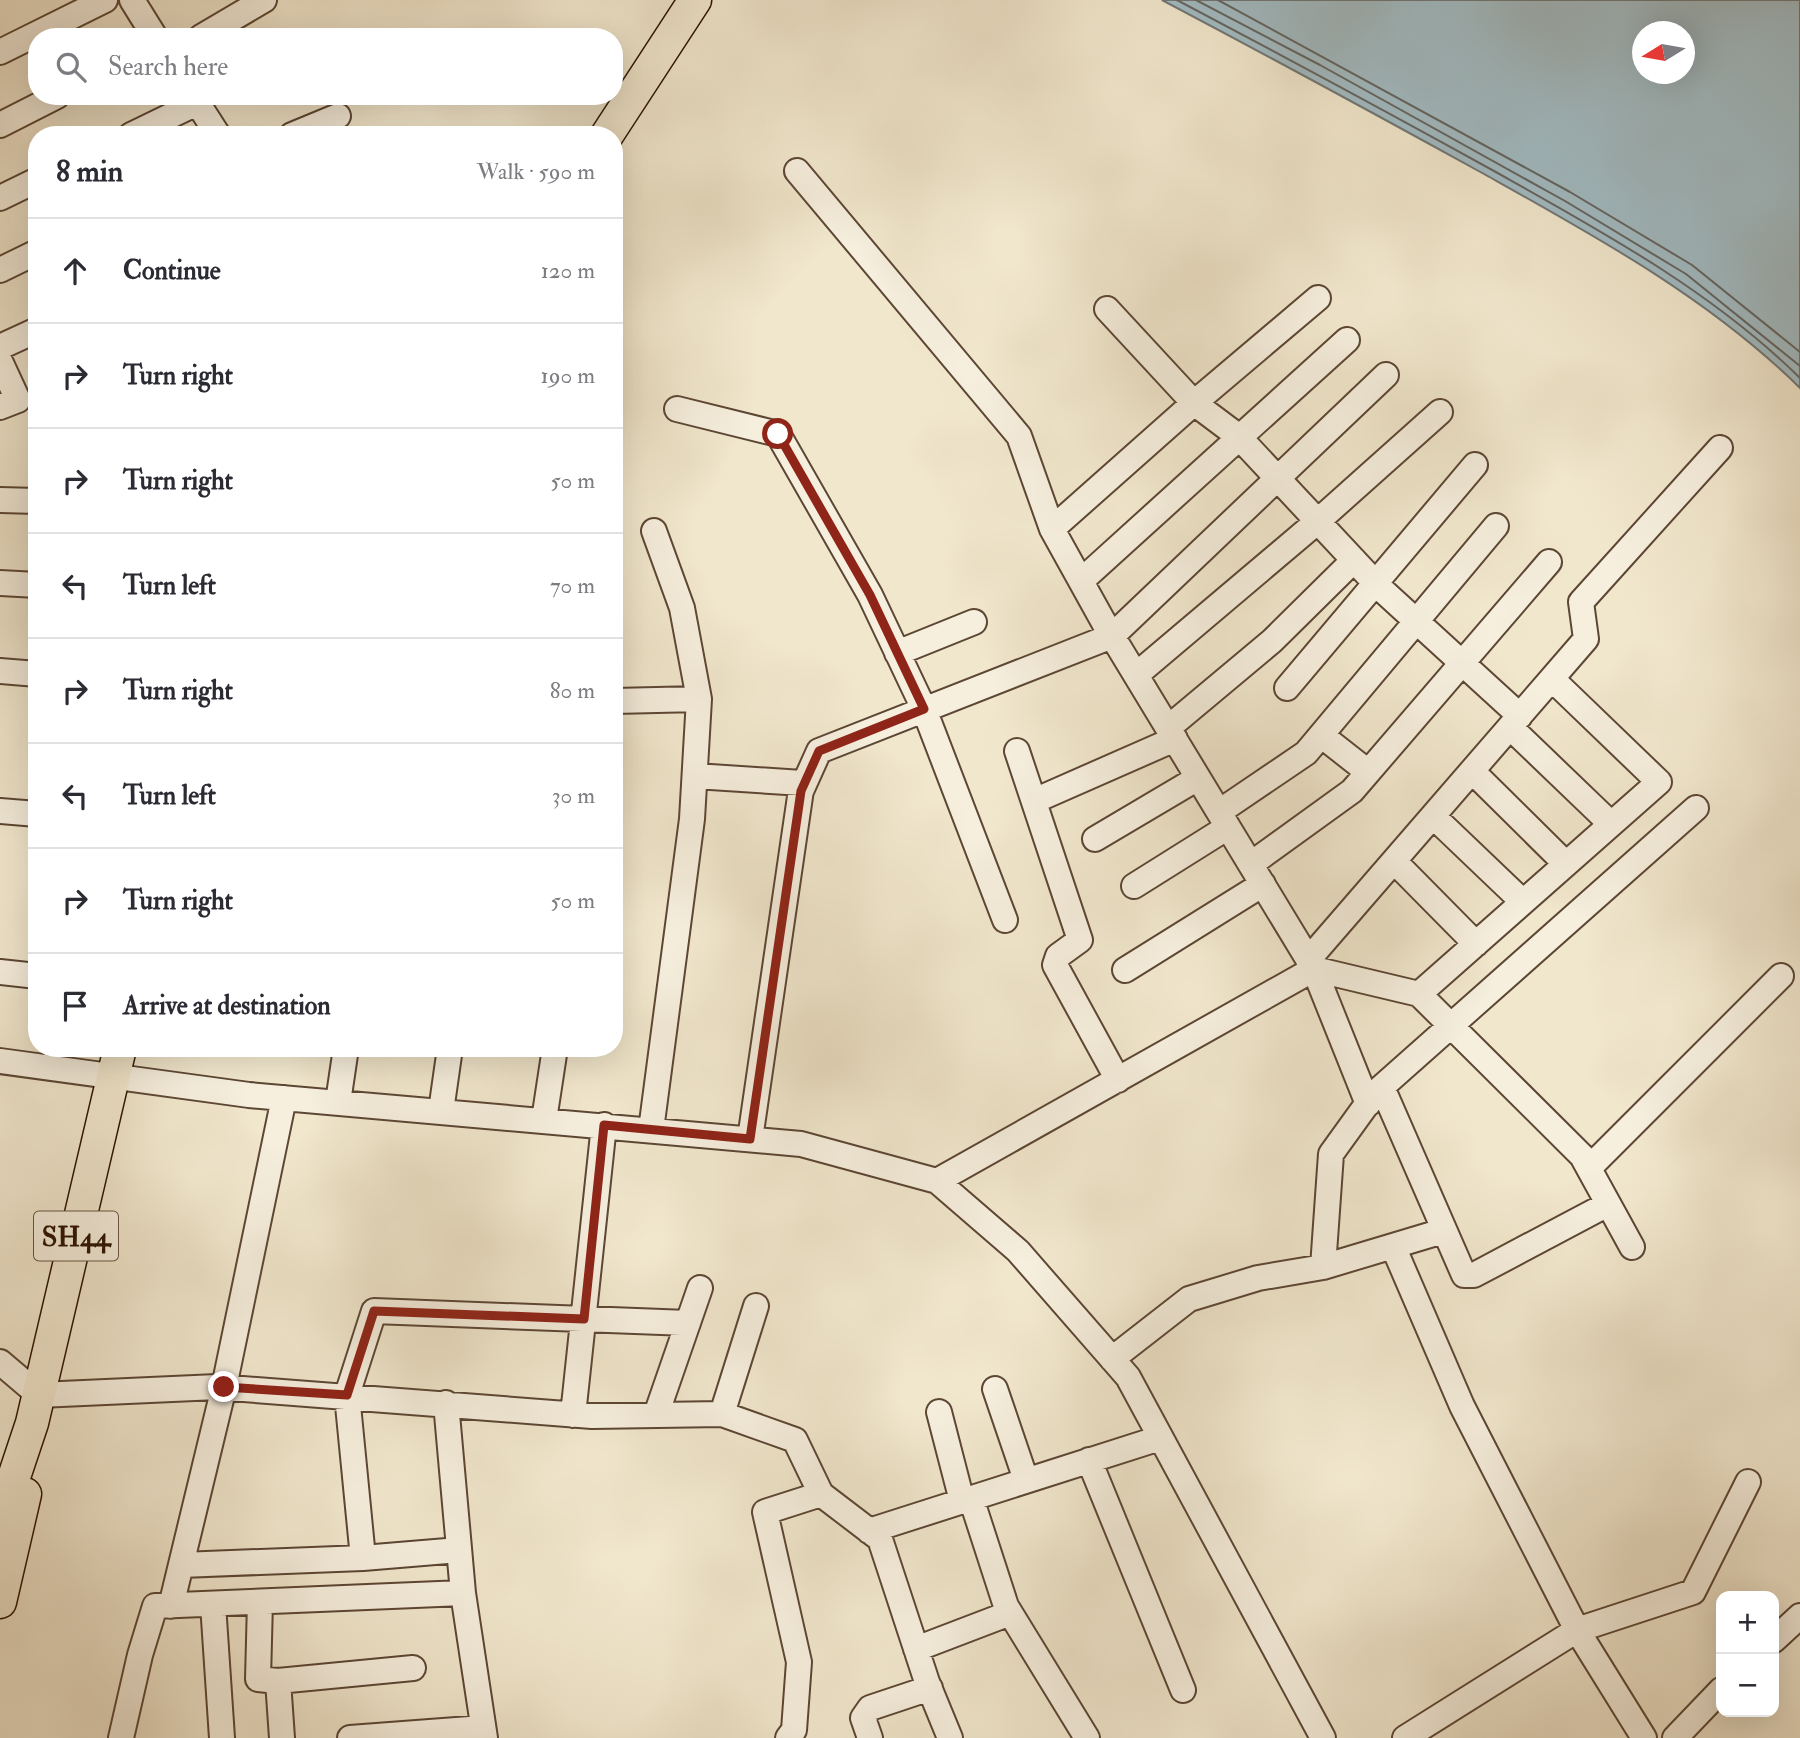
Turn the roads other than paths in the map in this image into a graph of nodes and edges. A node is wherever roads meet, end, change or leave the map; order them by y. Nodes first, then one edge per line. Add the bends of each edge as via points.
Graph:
1 (105, 0) edge
2 (132, 0) edge
3 (264, 0) edge
4 (689, 8) edge
5 (48, 28) edge
6 (149, 28) edge
7 (216, 28) edge
8 (28, 38) edge
9 (0, 52) edge
10 (39, 105) edge
11 (184, 105) edge
12 (199, 105) edge
13 (338, 116) dead end
14 (0, 125) edge
15 (147, 126) edge
16 (212, 126) edge
17 (314, 126) edge
18 (613, 126) edge
19 (797, 171) dead end
20 (28, 184) edge
21 (0, 198) edge
22 (28, 256) edge
23 (0, 270) edge
24 (1318, 298) dead end
25 (1107, 309) dead end
26 (28, 334) edge
27 (1347, 340) dead end
28 (0, 347) edge
29 (0, 361) edge
30 (1386, 375) dead end
31 (18, 400) edge
32 (1194, 403) junction
33 (677, 409) dead end
34 (1440, 412) dead end
35 (1238, 436) junction
36 (1720, 448) dead end
37 (1475, 465) dead end
38 (1279, 480) junction
39 (0, 500) edge
40 (28, 501) edge
41 (1318, 522) junction
42 (1496, 526) dead end
43 (1052, 529) junction
44 (654, 531) dead end
45 (1354, 560) junction
46 (1549, 562) dead end
47 (1081, 581) junction
48 (0, 583) edge
49 (1375, 583) junction
50 (28, 585) edge
51 (1417, 621) junction
52 (974, 622) dead end
53 (1112, 636) junction
54 (897, 653) junction
55 (1463, 664) junction
56 (0, 671) edge
57 (28, 673) edge
58 (1136, 676) junction
59 (1552, 679) junction
60 (1287, 688) dead end
61 (699, 699) junction
62 (623, 701) edge
63 (924, 709) junction
64 (1515, 721) junction
65 (1172, 734) junction
66 (1321, 735) junction
67 (1017, 751) dead end
68 (1472, 771) junction
69 (1368, 772) junction
70 (695, 776) junction
71 (1198, 778) junction
72 (801, 791) junction
73 (1034, 801) junction
74 (1696, 808) dead end
75 (0, 811) edge
76 (28, 813) edge
77 (1433, 816) junction
78 (1224, 820) junction
79 (1611, 824) junction
80 (1095, 839) dead end
81 (1394, 861) junction
82 (1566, 864) junction
83 (1257, 874) junction
84 (1134, 886) dead end
85 (1523, 902) junction
86 (1005, 920) dead end
87 (1476, 944) junction
88 (1311, 965) junction
89 (1125, 970) dead end
90 (0, 972) edge
91 (28, 975) edge
92 (1781, 976) dead end
93 (1419, 994) junction
94 (1452, 1027) junction
95 (345, 1057) edge
96 (449, 1057) edge
97 (554, 1057) edge
98 (0, 1061) edge
99 (116, 1062) edge
100 (1118, 1080) junction
101 (1375, 1095) junction
102 (284, 1098) junction
103 (338, 1102) junction
104 (441, 1111) junction
105 (544, 1120) junction
106 (604, 1125) junction
107 (651, 1130) junction
108 (750, 1139) junction
109 (1589, 1168) junction
110 (937, 1181) junction
111 (1608, 1204) junction
112 (1443, 1231) junction
113 (1393, 1246) junction
114 (1632, 1247) dead end
115 (1323, 1268) junction
116 (700, 1287) dead end
117 (756, 1306) dead end
118 (584, 1319) junction
119 (688, 1323) junction
120 (1112, 1359) junction
121 (0, 1362) edge
122 (224, 1387) junction
123 (995, 1389) dead end
124 (347, 1395) junction
125 (446, 1403) junction
126 (36, 1409) junction
127 (939, 1412) dead end
128 (722, 1414) junction
129 (573, 1415) junction
130 (656, 1415) junction
131 (1160, 1438) junction
132 (1088, 1461) junction
133 (1026, 1480) junction
134 (1748, 1482) dead end
135 (821, 1494) junction
136 (967, 1499) junction
137 (6, 1509) edge
138 (869, 1531) junction
139 (459, 1550) junction
140 (363, 1558) junction
141 (181, 1565) junction
142 (463, 1593) junction
143 (0, 1602) edge
144 (260, 1602) junction
145 (213, 1604) junction
146 (171, 1606) junction
147 (1006, 1606) junction
148 (1800, 1616) edge
149 (1577, 1630) junction
150 (1779, 1635) edge
151 (916, 1649) junction
152 (413, 1668) dead end
153 (268, 1680) junction
154 (218, 1682) junction
155 (930, 1688) junction
156 (1182, 1690) dead end
157 (1716, 1695) edge
158 (484, 1733) edge
159 (121, 1738) edge
160 (222, 1738) edge
161 (282, 1738) edge
162 (350, 1738) edge
163 (788, 1738) edge
164 (870, 1738) edge
165 (950, 1738) edge
166 (1087, 1738) edge
167 (1323, 1738) edge
168 (1405, 1738) edge
169 (1643, 1738) edge
170 (1675, 1738) edge

1 - 5 street
2 - 6 street
3 - 7 street
4 - 18 main road
8 - 9 street
10 - 14 street
11 - 15 street
12 - 16 street
13 - 17 street
19 - 43 street via 1019,436
20 - 21 street
22 - 23 street
24 - 32 street
25 - 32 street
26 - 28 street
27 - 35 street
29 - 31 street
30 - 38 street
32 - 35 street
32 - 43 street
33 - 54 street via 778,434 870,595
34 - 41 street
35 - 38 street
35 - 47 street
36 - 59 street via 1581,602 1586,639
37 - 49 street
38 - 41 street
38 - 53 street
39 - 40 street
41 - 45 street
41 - 58 street
42 - 51 street
43 - 47 street
44 - 61 street via 682,608
45 - 49 street
45 - 65 street
46 - 55 street
47 - 53 street
48 - 50 street
49 - 51 street
49 - 60 street
51 - 55 street
51 - 66 street
52 - 54 street
53 - 58 street
53 - 63 street
54 - 63 street
55 - 64 street
55 - 69 street
56 - 57 street
58 - 65 street
59 - 64 street
59 - 79 street via 1659,782
61 - 62 street
61 - 70 street
63 - 72 street via 819,751
63 - 86 street
64 - 68 street
64 - 79 street
65 - 71 street
65 - 73 street
66 - 69 street
66 - 78 street via 1306,753
67 - 73 street
68 - 77 street
68 - 82 street
69 - 83 street
70 - 72 street via 802,783
70 - 107 street
71 - 78 street
71 - 80 street
72 - 108 street
73 - 100 street via 1080,940 1058,956 1055,965
74 - 94 street
75 - 76 street
77 - 81 street
77 - 85 street
78 - 83 street
78 - 84 street
79 - 82 street
81 - 87 street
81 - 88 street
82 - 85 street
83 - 88 street
83 - 89 street
85 - 87 street
87 - 93 street
88 - 93 street
88 - 100 street
88 - 101 street
90 - 91 street
92 - 109 street
93 - 94 street
94 - 101 street
94 - 109 street
95 - 103 street
96 - 104 street
97 - 105 street
98 - 99 street
99 - 102 street
99 - 126 main road, SH44
100 - 110 street
101 - 112 street
101 - 115 street via 1331,1154
102 - 103 street
102 - 122 street
103 - 104 street
104 - 105 street
105 - 106 street
106 - 107 street
106 - 118 street
107 - 108 street
108 - 110 street via 801,1144
109 - 111 street
110 - 120 street via 1018,1251
111 - 112 street via 1468,1276 1461,1272
111 - 114 street
112 - 113 street
113 - 115 street
113 - 149 street via 1462,1406
115 - 120 street via 1258,1278 1189,1299
116 - 119 street
117 - 128 street
118 - 119 street
118 - 124 street via 374,1311
118 - 129 street
119 - 130 street
120 - 131 street via 1128,1377
121 - 126 street
122 - 124 street
122 - 126 street
122 - 141 street
123 - 133 street
124 - 125 street
124 - 140 street
125 - 129 street
125 - 139 street
126 - 137 main road, SH44
127 - 136 street
128 - 130 street
128 - 135 street via 795,1440
129 - 130 street
131 - 132 street
131 - 167 street
132 - 133 street
132 - 156 street
133 - 136 street
134 - 149 street via 1693,1592
135 - 138 street
135 - 163 street via 765,1512 799,1662 794,1730
136 - 138 street
136 - 147 street
137 - 143 main road, SH44
138 - 151 street via 880,1539
139 - 140 street
139 - 142 street
140 - 141 street
141 - 146 street
142 - 144 street
142 - 158 street
144 - 145 street
144 - 153 street
145 - 146 street
145 - 154 street
146 - 159 street via 155,1606
147 - 151 street via 1001,1618
147 - 166 street
148 - 150 street
149 - 168 street
149 - 169 street
151 - 155 street
152 - 153 street
153 - 154 street
153 - 161 street
154 - 160 street
155 - 164 street via 870,1708 863,1718
155 - 165 street
157 - 170 street
158 - 162 street

